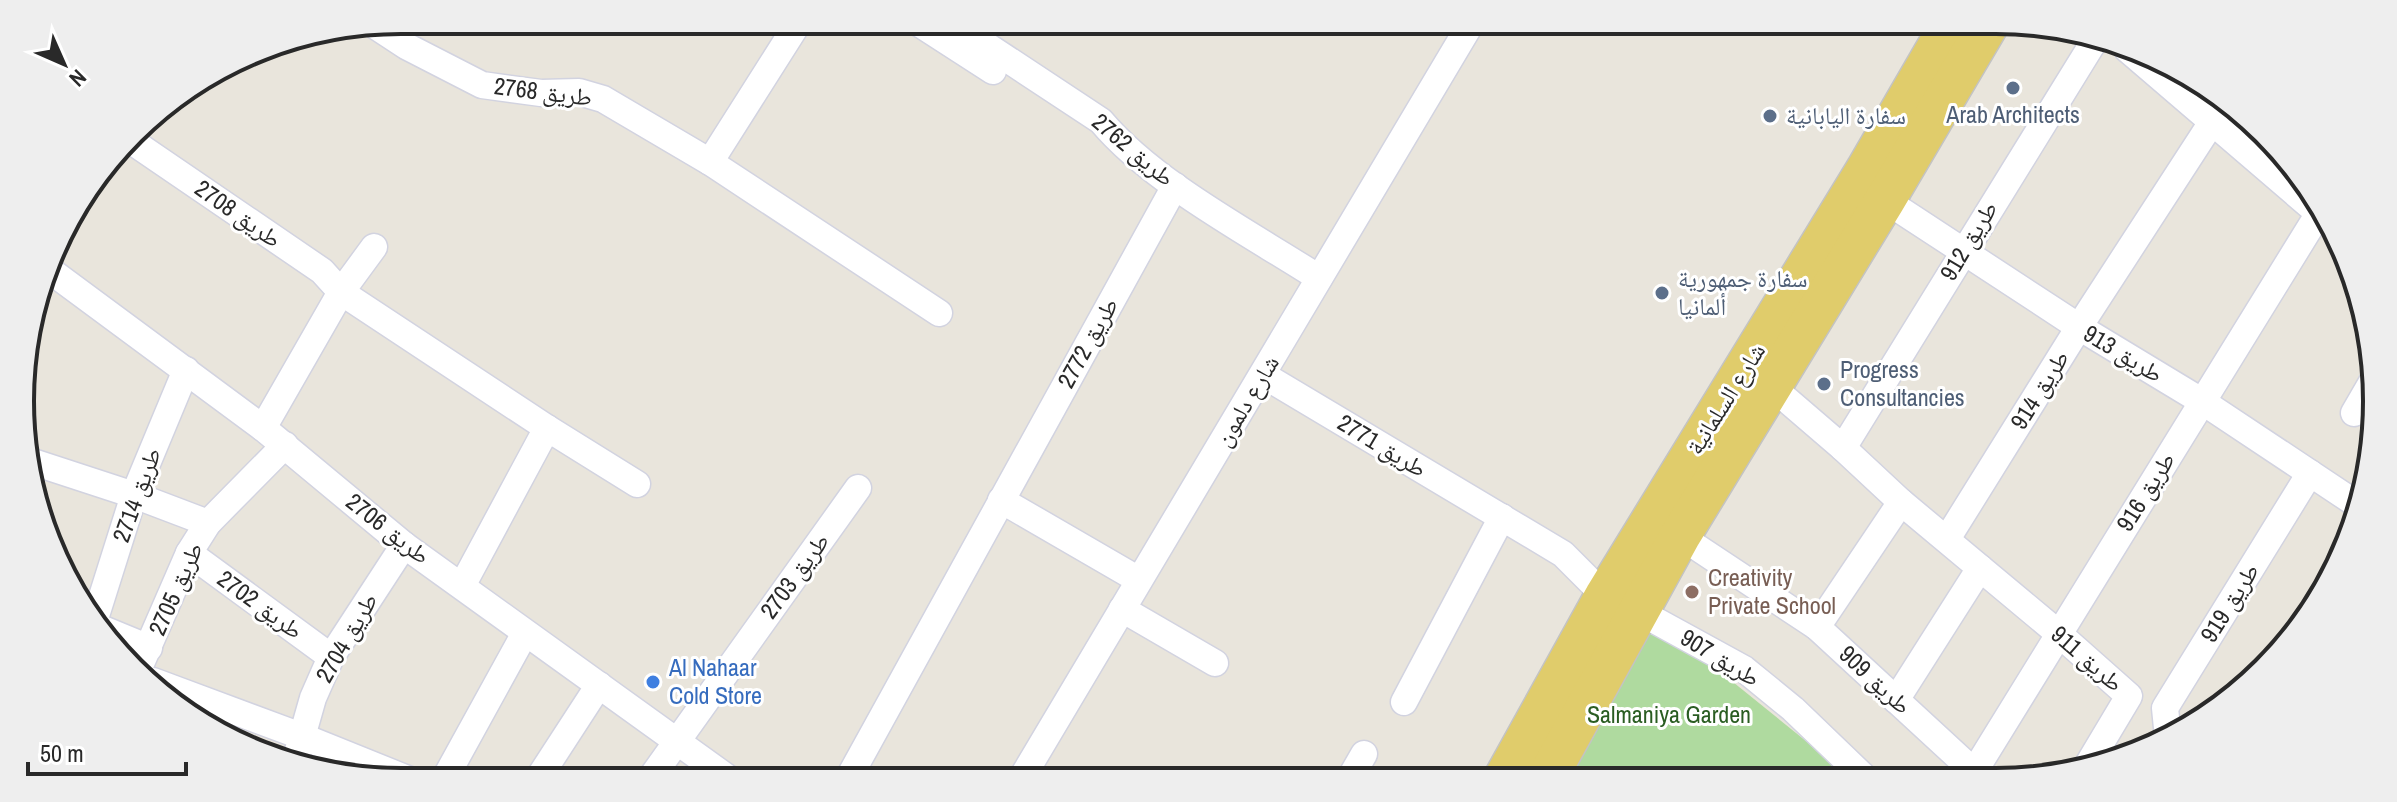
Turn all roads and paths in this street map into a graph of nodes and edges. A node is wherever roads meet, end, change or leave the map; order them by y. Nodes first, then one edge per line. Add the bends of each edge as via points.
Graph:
1 (791, 34) edge
2 (936, 34) edge
3 (969, 34) edge
4 (1465, 34) edge
5 (1945, 34) edge
6 (1983, 34) edge
7 (389, 35) edge
8 (2091, 47) edge
9 (2159, 73) edge
10 (2212, 122) junction
11 (1118, 141) junction
12 (137, 145) edge
13 (710, 162) junction
14 (1175, 186) junction
15 (2302, 198) edge
16 (1885, 200) junction
17 (2319, 227) edge
18 (374, 247) dead end
19 (1962, 252) junction
20 (56, 275) edge
21 (1319, 278) junction
22 (341, 292) junction
23 (939, 313) dead end
24 (2079, 327) junction
25 (186, 370) junction
26 (1263, 375) junction
27 (1772, 387) junction
28 (2363, 398) edge
29 (2203, 402) junction
30 (2354, 413) dead end
31 (263, 428) junction
32 (547, 428) junction
33 (285, 445) junction
34 (1843, 448) junction
35 (40, 464) edge
36 (2310, 473) junction
37 (637, 484) dead end
38 (858, 488) dead end
39 (134, 495) junction
40 (2349, 499) edge
41 (1001, 500) junction
42 (1901, 502) junction
43 (1502, 517) junction
44 (208, 523) junction
45 (1680, 536) junction
46 (1947, 539) junction
47 (404, 545) junction
48 (189, 553) junction
49 (1980, 568) junction
50 (1139, 580) junction
51 (462, 586) junction
52 (1622, 604) junction
53 (98, 608) edge
54 (1122, 609) junction
55 (1817, 627) junction
56 (525, 633) junction
57 (2058, 633) junction
58 (331, 657) junction
59 (144, 658) edge
60 (1215, 663) dead end
61 (599, 685) junction
62 (174, 689) edge
63 (2129, 696) junction
64 (1896, 700) junction
65 (1404, 702) dead end
66 (2169, 725) edge
67 (2165, 727) edge
68 (301, 736) junction
69 (675, 741) junction
70 (297, 753) edge
71 (1364, 754) dead end
72 (2094, 754) edge
73 (378, 767) edge
74 (451, 768) edge
75 (545, 768) edge
76 (657, 768) edge
77 (713, 768) edge
78 (854, 768) edge
79 (1028, 768) edge
80 (1356, 768) edge
81 (1511, 768) edge
82 (1551, 768) edge
83 (1854, 768) edge
84 (1969, 768) edge
85 (1982, 768) edge

1 - 13 street
2 - 11 street via 1091,134
3 - 11 street, طريق 2762 via 1101,121
4 - 21 street, شارع دلمون
5 - 52 main road, شارع السلمانية
6 - 16 main road, شارع السلمانية
7 - 13 street, طريق 2768 via 482,85 579,92 603,99
8 - 19 street, طريق 912
9 - 10 street
10 - 15 street
10 - 24 street, طريق 914
11 - 14 street, طريق 2762
12 - 22 street, طريق 2708 via 322,271
13 - 23 street, طريق 2768
14 - 21 street, طريق 2762
14 - 41 street, طريق 2772
16 - 19 street, طريق 913
16 - 27 main road, شارع السلمانية
17 - 29 street, طريق 916
18 - 22 street
19 - 24 street, طريق 913
19 - 34 street, طريق 912
20 - 25 street, طريق 2706
21 - 26 street, شارع دلمون
22 - 31 street
22 - 32 street, طريق 2708
24 - 29 street, طريق 913
24 - 46 street, طريق 914
25 - 31 street, طريق 2706
25 - 39 street, طريق 2714
26 - 43 street, طريق 2771
26 - 50 street, شارع دلمون
27 - 34 street, طريق 911
27 - 45 main road, شارع السلمانية
28 - 30 street
29 - 36 street, طريق 913
29 - 57 street, طريق 916
31 - 33 street, طريق 2706
32 - 37 street, طريق 2708
32 - 51 street
33 - 44 street, طريق 2705
33 - 47 street, طريق 2706
34 - 42 street, طريق 911
35 - 39 street
36 - 40 street, طريق 913
36 - 66 street, طريق 919 via 2165,708
38 - 69 street, طريق 2703
39 - 44 street
39 - 53 street, طريق 2714
41 - 50 street
41 - 78 street, طريق 2772
42 - 46 street, طريق 911
42 - 55 street
43 - 52 street, طريق 2771 via 1563,554
43 - 65 street
44 - 48 street, طريق 2705
45 - 52 main road, شارع السلمانية
45 - 55 street, طريق 909
46 - 49 street, طريق 911
47 - 51 street, طريق 2706
47 - 58 street, طريق 2704
48 - 58 street, طريق 2702
48 - 59 street, طريق 2705
49 - 57 street, طريق 911
49 - 64 street
50 - 54 street, شارع دلمون
51 - 56 street, طريق 2706
52 - 81 main road, شارع السلمانية
52 - 82 main road, شارع السلمانية
52 - 83 street, طريق 907 via 1744,669
54 - 60 street
54 - 79 street, شارع دلمون
55 - 64 street, طريق 909
56 - 61 street, طريق 2706
56 - 74 street
57 - 63 street, طريق 911
57 - 85 street, طريق 916
58 - 68 street, طريق 2704
61 - 69 street, طريق 2706
61 - 75 street
62 - 68 street
63 - 67 street
63 - 72 street, طريق 911
64 - 84 street, طريق 909
68 - 70 street, طريق 2704
68 - 73 street
69 - 76 street, طريق 2703
69 - 77 street, طريق 2706
71 - 80 street

